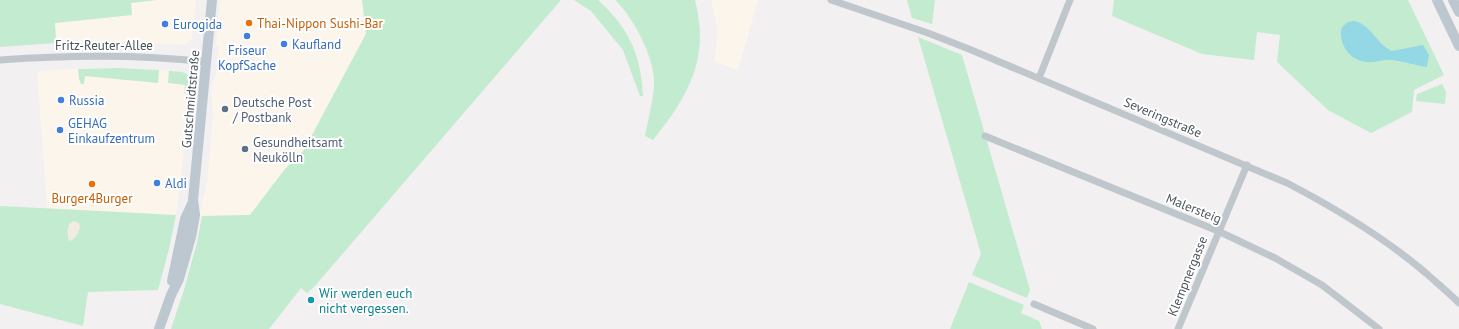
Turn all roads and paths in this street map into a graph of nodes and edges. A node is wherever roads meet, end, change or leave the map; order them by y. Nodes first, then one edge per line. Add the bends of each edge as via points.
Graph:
1 (212, 0) edge
2 (831, 0) edge
3 (1070, 0) edge
4 (1453, 0) edge
5 (1439, 1) edge
6 (1459, 12) edge
7 (1459, 46) edge
8 (0, 60) edge
9 (207, 62) junction
10 (1039, 78) junction
11 (985, 136) dead end
12 (1247, 165) junction
13 (1218, 231) junction
14 (1459, 303) edge
15 (1034, 304) dead end
16 (159, 329) edge
17 (1093, 329) edge
18 (1178, 329) edge
19 (1379, 329) edge

1 - 9 street, Gutschmidtstraße
2 - 10 street, Severingstraße via 928,33
3 - 10 street
4 - 6 street
5 - 7 street
8 - 9 street, Fritz-Reuter-Allee via 110,55
9 - 16 street, Gutschmidtstraße via 193,200 195,215 179,279
10 - 12 street, Severingstraße
11 - 13 street, Malersteig
12 - 13 street, Klempnergasse
12 - 14 street, Severingstraße via 1331,206 1369,230 1414,263
13 - 18 street, Klempnergasse
13 - 19 street, Malersteig via 1275,258 1322,285
15 - 17 street

